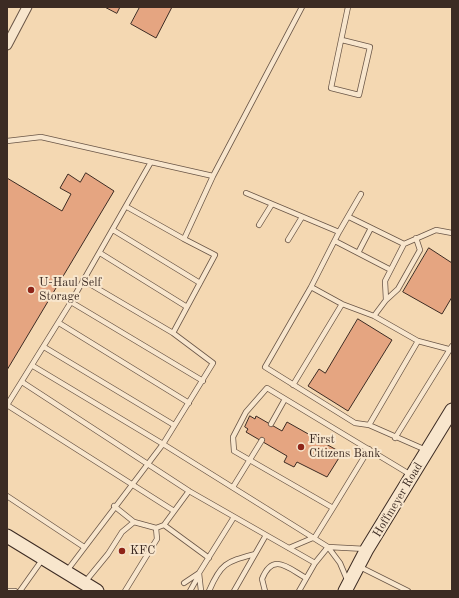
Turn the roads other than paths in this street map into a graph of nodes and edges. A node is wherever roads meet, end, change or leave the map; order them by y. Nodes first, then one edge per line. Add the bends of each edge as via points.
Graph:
1 (27, 7) edge
2 (302, 7) edge
3 (348, 7) edge
4 (8, 40) edge
5 (342, 40) junction
6 (7, 141) edge
7 (151, 162) junction
8 (213, 176) junction
9 (246, 193) dead end
10 (361, 194) dead end
11 (272, 204) junction
12 (127, 207) junction
13 (302, 217) junction
14 (349, 217) junction
15 (259, 226) dead end
16 (371, 228) junction
17 (113, 230) junction
18 (339, 232) junction
19 (452, 234) edge
20 (416, 238) junction
21 (184, 239) junction
22 (288, 240) dead end
23 (335, 240) junction
24 (404, 244) junction
25 (100, 253) junction
26 (358, 253) junction
27 (389, 269) junction
28 (83, 280) junction
29 (200, 283) junction
30 (311, 287) junction
31 (386, 300) junction
32 (71, 302) junction
33 (342, 304) junction
34 (187, 308) junction
35 (374, 316) junction
36 (59, 323) junction
37 (173, 333) junction
38 (418, 341) junction
39 (44, 347) junction
40 (451, 348) edge
41 (33, 366) junction
42 (203, 381) junction
43 (22, 382) junction
44 (293, 386) junction
45 (285, 399) junction
46 (189, 403) junction
47 (7, 405) edge
48 (452, 410) edge
49 (271, 424) dead end
50 (369, 425) junction
51 (174, 426) junction
52 (396, 438) junction
53 (262, 440) dead end
54 (163, 444) junction
55 (368, 449) junction
56 (427, 451) junction
57 (250, 460) junction
58 (148, 464) junction
59 (412, 476) junction
60 (132, 484) junction
61 (233, 487) junction
62 (189, 491) junction
63 (7, 496) edge
64 (114, 506) junction
65 (333, 508) junction
66 (174, 511) junction
67 (234, 517) junction
68 (134, 522) junction
69 (164, 525) junction
70 (156, 528) junction
71 (266, 535) junction
72 (7, 536) edge
73 (315, 537) junction
74 (84, 547) junction
75 (328, 547) junction
76 (289, 548) junction
77 (368, 549) junction
78 (255, 554) junction
79 (44, 558) junction
80 (209, 558) junction
81 (315, 563) junction
82 (358, 566) junction
83 (66, 572) junction
84 (199, 573) junction
85 (306, 578) junction
86 (84, 583) junction
87 (184, 583) dead end
88 (347, 588) edge
89 (7, 590) edge
90 (15, 591) edge
91 (20, 591) edge
92 (97, 591) edge
93 (125, 591) edge
94 (190, 591) edge
95 (201, 591) edge
96 (209, 591) edge
97 (234, 591) edge
98 (264, 591) edge
99 (299, 591) edge
100 (408, 591) edge

1 - 4 street
2 - 8 lane
3 - 5 lane
5 - 5 lane via 331,88 359,95 370,47
6 - 7 lane via 41,136
7 - 8 lane
7 - 12 lane
8 - 21 lane
9 - 11 lane
10 - 14 lane
11 - 13 lane
11 - 15 lane
12 - 17 lane
12 - 21 lane
13 - 18 lane
13 - 22 lane
14 - 16 lane
14 - 18 lane
16 - 24 lane
16 - 26 lane
17 - 25 lane
17 - 29 lane
18 - 23 lane
19 - 20 lane via 436,230
20 - 24 lane
20 - 31 lane via 420,250 398,289
21 - 29 lane via 215,255
23 - 26 lane
23 - 30 lane
24 - 27 lane
25 - 28 lane
25 - 34 lane
26 - 27 lane
27 - 31 lane via 385,281
28 - 32 lane
28 - 37 lane
29 - 34 lane
30 - 33 lane
30 - 44 lane via 265,367
31 - 35 lane
32 - 36 lane
32 - 42 lane
33 - 35 lane
33 - 44 lane
34 - 37 lane
35 - 38 lane
36 - 39 lane
36 - 46 lane
37 - 42 lane via 213,363
38 - 40 lane
38 - 50 lane
39 - 41 lane
39 - 51 lane
40 - 52 lane
41 - 43 lane
41 - 54 lane
42 - 46 lane
43 - 47 lane
43 - 58 lane
44 - 50 lane via 355,423
45 - 49 lane
45 - 55 lane
45 - 57 lane via 267,388 246,412 233,437 234,451
46 - 51 lane
47 - 60 lane
48 - 56 main road, Hoffmeyer Road
50 - 52 lane
51 - 54 lane
52 - 56 lane
53 - 57 lane
54 - 58 lane
54 - 61 lane
55 - 59 lane
55 - 65 lane
56 - 59 main road, Hoffmeyer Road
57 - 61 lane
57 - 65 lane
58 - 60 lane
58 - 62 lane
59 - 77 main road, Hoffmeyer Road
60 - 64 lane
60 - 66 lane
61 - 73 lane
62 - 66 lane
62 - 67 lane
63 - 74 lane
64 - 68 lane
64 - 74 lane
65 - 73 lane
66 - 69 lane
67 - 71 lane
67 - 80 lane
68 - 70 lane
68 - 86 lane via 122,532
69 - 70 lane
69 - 80 lane
70 - 93 lane via 157,539
71 - 76 lane
71 - 78 lane
72 - 79 main road
73 - 75 lane
73 - 76 lane
74 - 83 lane
75 - 77 lane
75 - 81 lane
75 - 88 lane via 340,563
76 - 81 lane
77 - 82 main road, Hoffmeyer Road
78 - 96 lane via 229,561 220,570
78 - 97 lane
79 - 83 main road
79 - 91 lane
80 - 84 lane
81 - 85 lane
82 - 88 main road, Hoffmeyer Road
82 - 100 lane
83 - 86 main road
84 - 87 lane
84 - 94 lane
84 - 95 lane
85 - 98 lane via 275,563 270,565 262,579
85 - 99 lane
86 - 92 main road
89 - 90 lane

